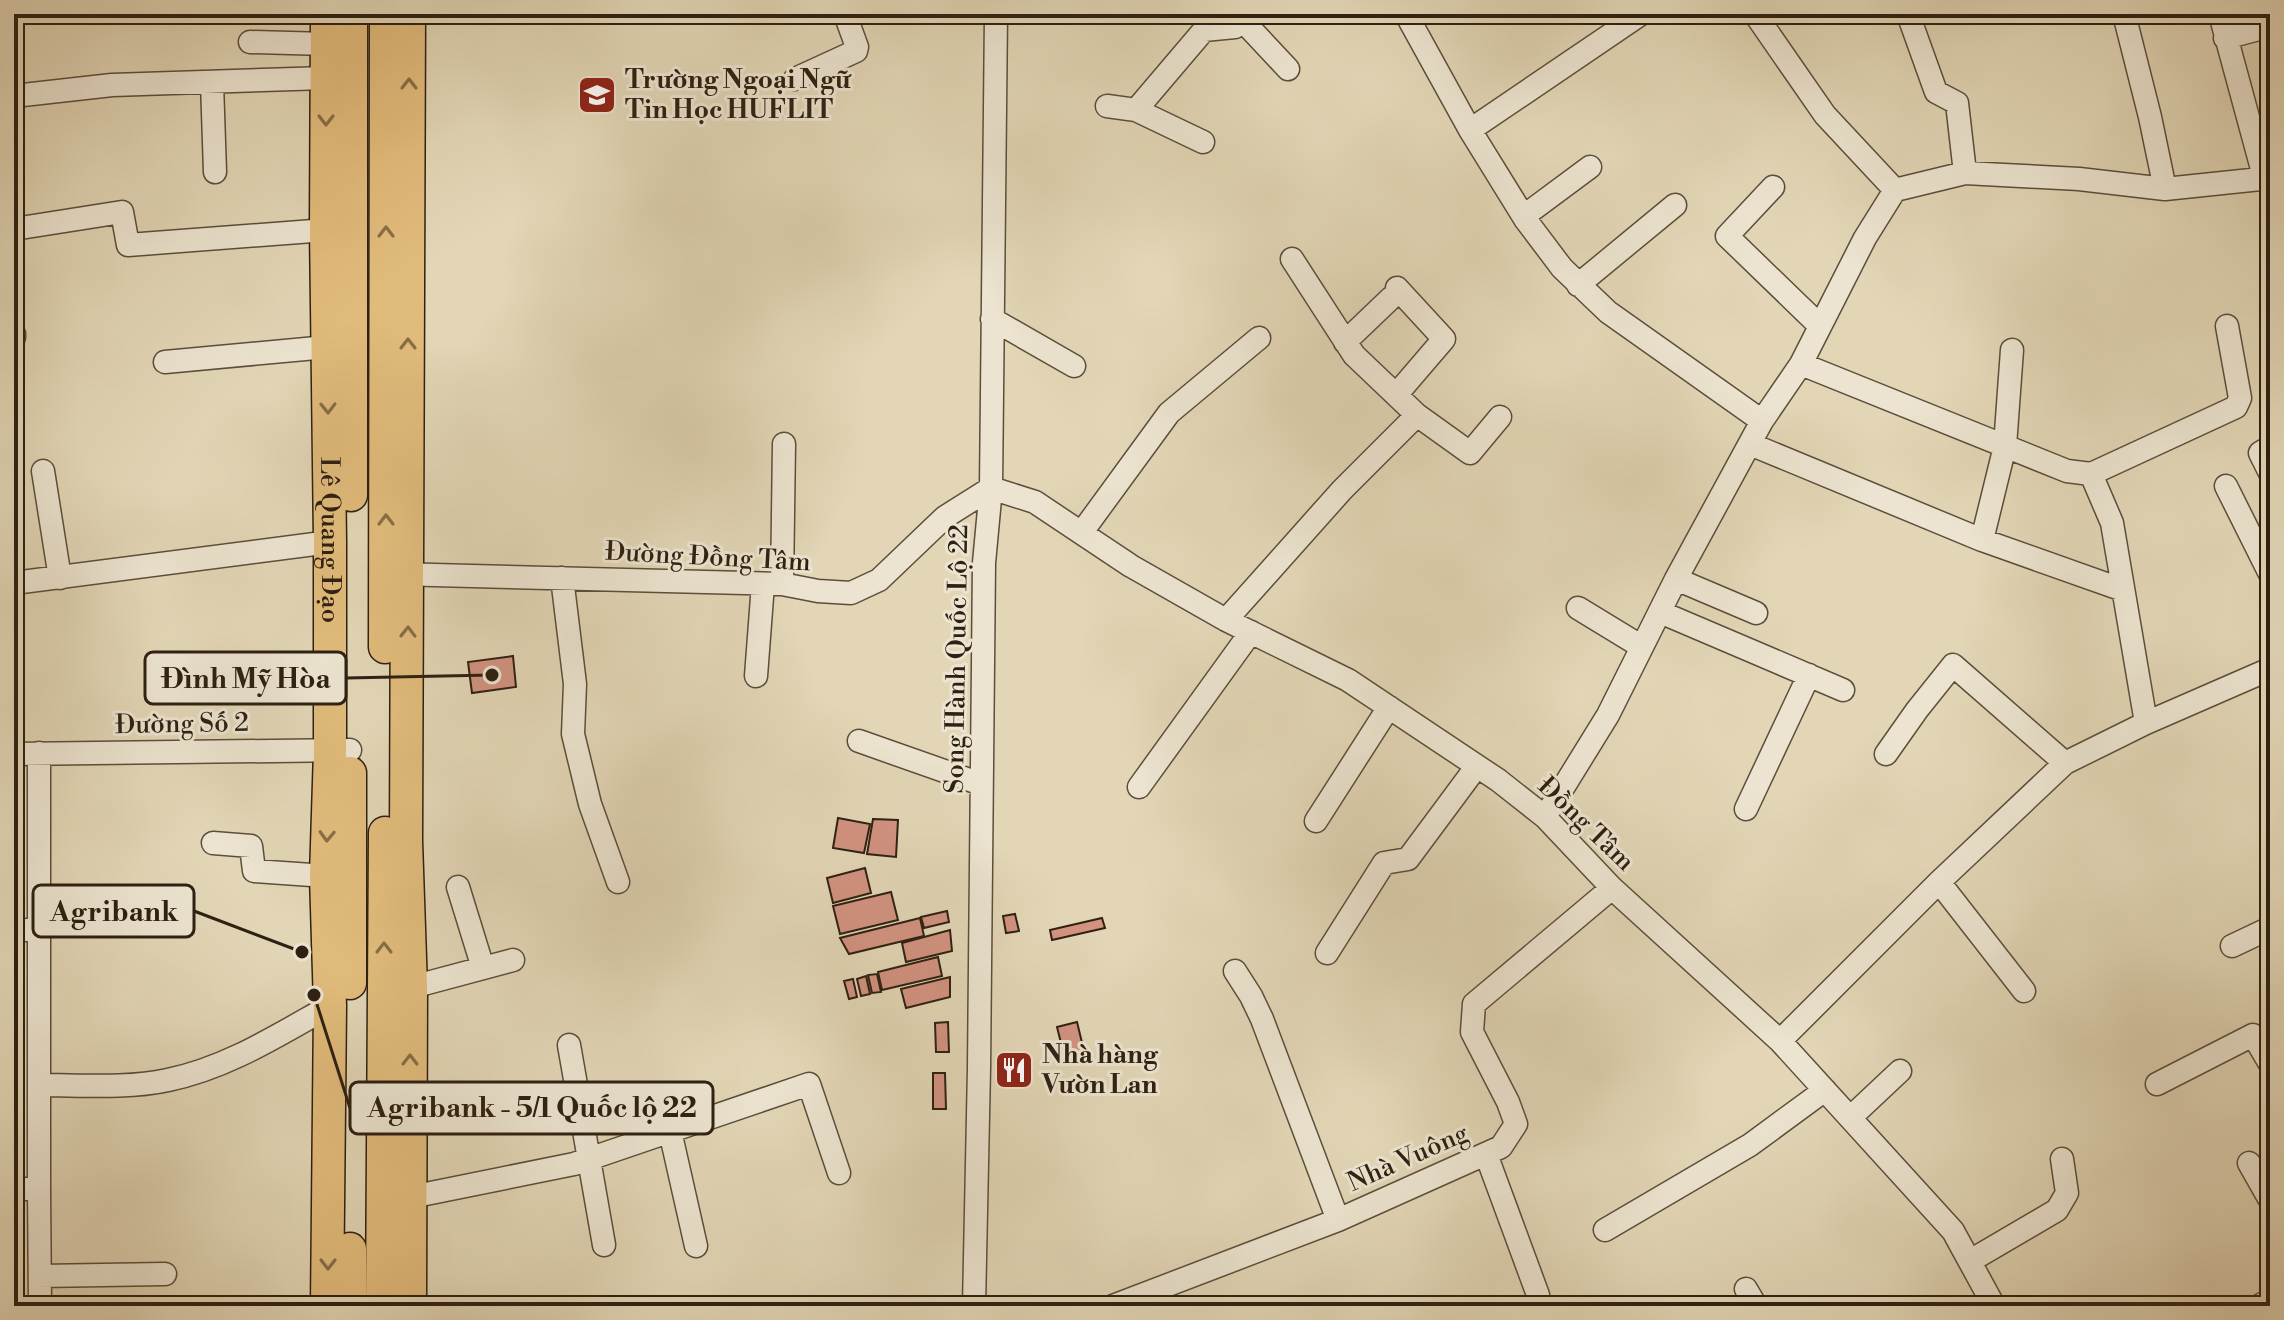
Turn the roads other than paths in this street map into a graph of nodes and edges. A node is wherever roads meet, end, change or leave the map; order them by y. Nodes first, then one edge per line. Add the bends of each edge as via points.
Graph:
1 (351, 14) edge
2 (386, 14) edge
3 (409, 14) edge
4 (845, 14) edge
5 (1406, 14) edge
6 (1641, 14) edge
7 (1755, 14) edge
8 (1908, 14) edge
9 (2124, 14) edge
10 (2220, 14) edge
11 (1000, 17) edge
12 (1249, 18) edge
13 (2270, 26) edge
14 (327, 29) edge
15 (2225, 38) junction
16 (250, 42) dead end
17 (1288, 69) dead end
18 (326, 78) junction
19 (795, 79) dead end
20 (212, 83) junction
21 (14, 96) edge
22 (1107, 106) dead end
23 (1136, 110) junction
24 (1470, 130) junction
25 (1203, 142) dead end
26 (1590, 167) dead end
27 (215, 172) dead end
28 (1965, 173) junction
29 (2268, 179) edge
30 (1773, 187) dead end
31 (2165, 189) junction
32 (1895, 190) junction
33 (1675, 205) dead end
34 (1524, 216) junction
35 (14, 229) edge
36 (339, 229) junction
37 (1292, 259) dead end
38 (1578, 285) junction
39 (992, 319) junction
40 (1820, 326) junction
41 (2227, 326) dead end
42 (1259, 338) dead end
43 (1345, 342) junction
44 (327, 347) junction
45 (2012, 350) dead end
46 (165, 362) dead end
47 (1801, 364) junction
48 (1074, 366) dead end
49 (1396, 395) junction
50 (1417, 415) junction
51 (1500, 417) dead end
52 (1762, 421) junction
53 (784, 444) dead end
54 (1750, 444) junction
55 (2005, 446) junction
56 (2261, 447) edge
57 (43, 471) dead end
58 (2270, 473) edge
59 (2091, 474) junction
60 (2226, 486) dead end
61 (991, 488) junction
62 (1082, 532) junction
63 (1982, 540) junction
64 (330, 542) junction
65 (397, 574) junction
66 (2270, 574) edge
67 (60, 578) junction
68 (562, 578) junction
69 (1676, 579) junction
70 (14, 583) edge
71 (773, 584) junction
72 (2123, 590) junction
73 (1578, 608) dead end
74 (1660, 612) junction
75 (1756, 613) dead end
76 (1226, 620) junction
77 (1251, 632) junction
78 (1642, 647) junction
79 (2270, 669) edge
80 (1809, 675) junction
81 (756, 676) dead end
82 (1843, 690) dead end
83 (1389, 707) junction
84 (2146, 723) junction
85 (859, 741) dead end
86 (340, 750) junction
87 (39, 753) junction
88 (14, 754) edge
89 (1886, 754) dead end
90 (2065, 763) junction
91 (1477, 766) junction
92 (981, 784) junction
93 (1139, 787) dead end
94 (1746, 809) dead end
95 (1545, 817) junction
96 (1316, 821) dead end
97 (213, 843) dead end
98 (326, 876) junction
99 (618, 882) dead end
100 (1939, 882) junction
101 (458, 887) dead end
102 (1612, 888) junction
103 (2270, 928) edge
104 (14, 930) edge
105 (40, 930) junction
106 (2232, 946) dead end
107 (1327, 953) dead end
108 (513, 960) dead end
109 (483, 968) junction
110 (1235, 971) dead end
111 (398, 991) junction
112 (2024, 991) dead end
113 (330, 1006) junction
114 (2262, 1030) edge
115 (1780, 1041) junction
116 (569, 1045) dead end
117 (2270, 1064) edge
118 (1900, 1071) dead end
119 (2157, 1084) dead end
120 (39, 1085) junction
121 (1825, 1090) junction
122 (1850, 1118) junction
123 (670, 1131) junction
124 (1486, 1154) junction
125 (588, 1159) junction
126 (2062, 1159) dead end
127 (2249, 1163) dead end
128 (839, 1173) dead end
129 (14, 1189) edge
130 (39, 1189) junction
131 (397, 1200) junction
132 (2270, 1200) edge
133 (1338, 1220) junction
134 (1605, 1230) dead end
135 (604, 1245) dead end
136 (696, 1246) dead end
137 (1970, 1261) junction
138 (165, 1274) dead end
139 (40, 1276) junction
140 (1538, 1295) dead end
141 (1164, 1297) edge
142 (2270, 1300) edge
143 (40, 1306) edge
144 (327, 1306) edge
145 (350, 1306) edge
146 (382, 1306) edge
147 (410, 1306) edge
148 (974, 1306) edge
149 (1113, 1306) edge
150 (1994, 1306) edge
151 (2259, 1306) edge

1 - 36 highway, Lê Quang Đạo
65 -> 2 highway
65 -> 3 highway
4 - 19 street via 856,51
5 - 24 street
6 - 24 street
7 - 32 street via 1825,115
8 - 28 street via 1936,92 1957,103
9 - 31 street
10 - 15 street
11 - 39 street, Song Hành Quốc Lộ 22
12 - 17 street
12 - 23 street via 1235,27 1201,32
13 - 15 street
14 - 16 street
14 - 18 highway, Lê Quang Đạo
15 - 29 street
18 - 20 street
18 -> 36 highway, Lê Quang Đạo
20 - 21 street via 112,85
20 - 27 street
22 - 23 street
23 - 25 street
24 - 34 street
26 - 34 street
28 - 31 street
28 - 32 street
29 - 31 street
30 - 40 street via 1727,236
32 - 40 street
33 - 38 street
34 - 38 street
35 - 36 street via 122,212 128,245
36 - 44 highway, Lê Quang Đạo
36 - 86 highway, Lê Quang Đạo
37 - 43 street
38 - 52 street
39 - 48 street
39 - 61 street, Song Hành Quốc Lộ 22
40 - 47 street
41 - 59 street via 2240,403
42 - 62 street via 1169,413
43 - 49 street
43 - 49 street via 1394,293 1444,339
44 - 46 street
44 -> 64 highway, Lê Quang Đạo
45 - 55 street
47 - 52 street
47 - 55 street
49 - 50 street
50 - 51 street via 1470,453
50 - 76 street
52 - 54 street
53 - 71 street
54 - 63 street
54 - 69 street
55 - 59 street via 2067,471
55 - 63 street
56 - 58 street
57 - 67 street
59 - 72 street via 2112,523
60 - 66 street
61 - 62 street, Đồng Tâm via 1035,502
61 - 71 street, Đường Đồng Tâm via 945,517 879,580 851,593
61 - 92 street, Song Hành Quốc Lộ 22 via 984,563
62 - 76 street, Đồng Tâm
63 - 72 street
64 - 67 street
64 - 86 highway, Lê Quang Đạo
65 - 68 street, Đường Đồng Tâm
111 -> 65 highway
67 - 70 street
68 - 71 street, Đường Đồng Tâm
68 - 99 street via 575,684 573,734 590,804
69 - 74 street
69 - 75 street
71 - 81 street
72 - 84 street
73 - 78 street
74 - 78 street
74 - 80 street
76 - 77 street, Đồng Tâm
77 - 83 street, Đồng Tâm via 1348,680
77 - 93 street
78 - 95 street via 1608,715
79 - 84 street
80 - 82 street
80 - 94 street
83 - 91 street, Đồng Tâm
83 - 96 street
84 - 90 street
85 - 92 street
86 - 87 street, Đường Số 2
86 -> 98 highway, Lê Quang Đạo
86 - 145 highway, Lê Quang Đạo
87 - 88 street, Đường Số 2
87 - 105 street
89 - 90 street via 1953,665
90 - 100 street
91 - 95 street, Đồng Tâm
91 - 107 street via 1408,859 1384,863
92 - 148 street, Song Hành Quốc Lộ 22
95 - 102 street, Đồng Tâm
97 - 98 street via 251,846 254,871
98 - 113 highway, Lê Quang Đạo
100 - 112 street
100 - 115 street
101 - 109 street
102 - 115 street, Đồng Tâm
102 - 124 street, Nhà Vuông via 1474,1004 1472,1032 1516,1124 1501,1147
103 - 106 street
104 - 105 street
105 - 120 street
108 - 109 street
109 - 111 street
110 - 133 street via 1262,1019
131 -> 111 highway
113 - 120 street via 242,1055 179,1077 137,1084
113 -> 144 highway, Lê Quang Đạo
114 - 117 street
114 - 119 street
115 - 121 street, Đồng Tâm
116 - 125 street
118 - 122 street
120 - 130 street
121 - 122 street, Đồng Tâm
121 - 134 street via 1750,1145
122 - 137 street, Đồng Tâm via 1953,1231
123 - 125 street
123 - 128 street via 809,1084
123 - 136 street
124 - 133 street, Nhà Vuông
124 - 140 street
125 - 131 street
125 - 135 street
126 - 137 street via 2067,1193 2057,1210
127 - 132 street
129 - 130 street
130 - 139 street
131 - 146 highway
131 - 147 highway
133 - 141 street, Nhà Vuông
137 - 150 street, Đồng Tâm
138 - 139 street
139 - 143 street
141 - 149 street, Nhà Vuông
142 - 151 street

